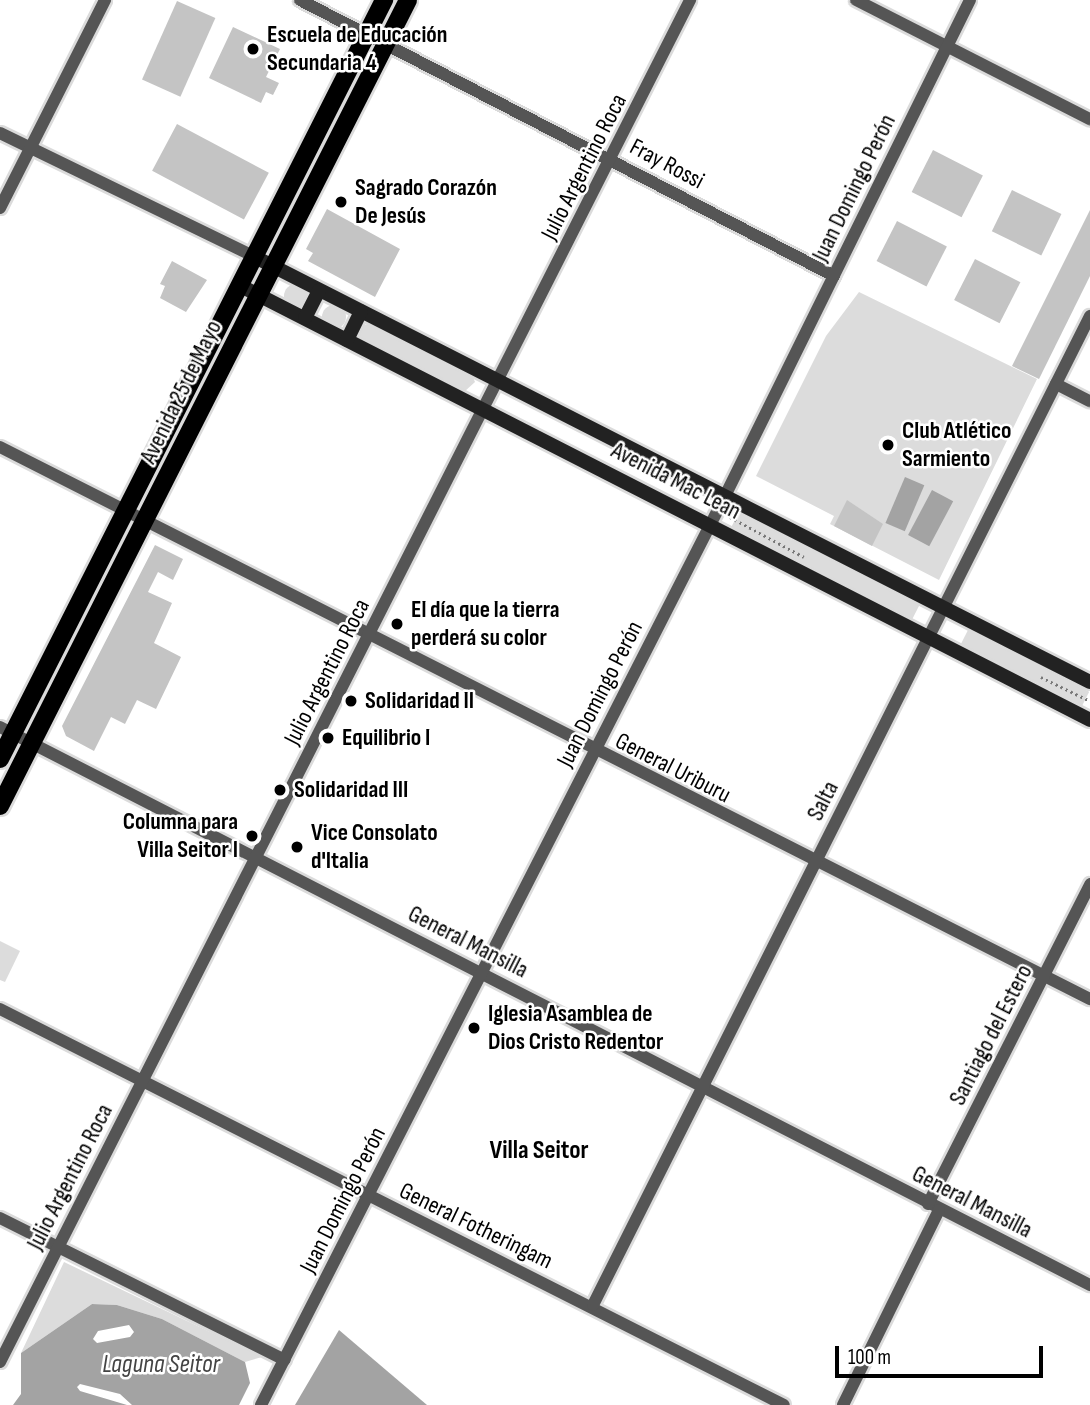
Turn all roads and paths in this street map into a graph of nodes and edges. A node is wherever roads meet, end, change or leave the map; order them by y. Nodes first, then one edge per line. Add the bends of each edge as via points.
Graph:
1 (105, 0) edge
2 (300, 0) edge
3 (384, 0) edge
4 (408, 0) edge
5 (690, 0) edge
6 (856, 0) edge
7 (970, 0) edge
8 (367, 33) junction
9 (386, 43) junction
10 (947, 47) junction
11 (1090, 119) edge
12 (0, 133) edge
13 (31, 149) junction
14 (612, 159) junction
15 (0, 208) edge
16 (255, 257) junction
17 (276, 268) junction
18 (834, 276) junction
19 (239, 285) junction
20 (319, 290) junction
21 (256, 293) junction
22 (361, 311) junction
23 (1090, 316) edge
24 (305, 318) junction
25 (348, 340) junction
26 (498, 381) junction
27 (1056, 384) junction
28 (1090, 401) edge
29 (484, 409) junction
30 (0, 447) edge
31 (725, 496) junction
32 (127, 512) junction
33 (146, 522) junction
34 (711, 524) junction
35 (944, 608) junction
36 (369, 635) junction
37 (929, 638) junction
38 (1090, 682) edge
39 (1090, 720) edge
40 (6, 730) edge
41 (33, 744) junction
42 (595, 751) junction
43 (0, 759) edge
44 (0, 806) edge
45 (256, 858) junction
46 (816, 863) junction
47 (1090, 884) edge
48 (482, 973) junction
49 (1044, 976) junction
50 (1090, 999) edge
51 (0, 1009) edge
52 (142, 1083) junction
53 (702, 1086) junction
54 (368, 1196) junction
55 (933, 1207) junction
56 (0, 1218) edge
57 (58, 1247) junction
58 (1090, 1285) edge
59 (593, 1305) junction
60 (285, 1360) junction
61 (0, 1362) edge
62 (261, 1405) edge
63 (784, 1405) edge
64 (843, 1405) edge

1 - 13 street
2 - 8 street, Fray Rossi
3 - 8 main road, Avenida 25 de Mayo
4 - 9 main road, Avenida 25 de Mayo
5 - 14 street, Julio Argentino Roca
6 - 10 street
7 - 10 street, Juan Domingo Perón
8 - 9 street, Fray Rossi
8 - 16 main road, Avenida 25 de Mayo
9 - 14 street, Fray Rossi
9 - 17 main road, Avenida 25 de Mayo
10 - 11 street
10 - 18 street, Juan Domingo Perón
12 - 13 street
13 - 15 street
13 - 16 street
14 - 18 street, Fray Rossi
14 - 26 street, Julio Argentino Roca
16 - 17 main road, Avenida Mac Lean
16 - 19 main road, Avenida 25 de Mayo
17 - 20 main road, Avenida Mac Lean
17 - 21 main road, Avenida 25 de Mayo
18 - 31 street, Juan Domingo Perón
19 - 21 main road, Avenida Mac Lean
19 - 32 main road, Avenida 25 de Mayo
20 - 22 main road, Avenida Mac Lean
20 - 24 main road
21 - 24 main road, Avenida Mac Lean
21 - 33 main road, Avenida 25 de Mayo
22 - 25 main road
22 - 26 main road, Avenida Mac Lean
23 - 27 street, Salta
24 - 25 main road, Avenida Mac Lean
25 - 29 main road, Avenida Mac Lean
26 - 29 street, Julio Argentino Roca
26 - 31 main road, Avenida Mac Lean
27 - 28 street
27 - 35 street, Salta
29 - 34 main road, Avenida Mac Lean
29 - 36 street, Julio Argentino Roca
30 - 32 street, General Uriburu
31 - 34 street, Juan Domingo Perón
31 - 35 main road, Avenida Mac Lean
32 - 33 street, General Uriburu
32 - 40 main road, Avenida 25 de Mayo
33 - 36 street, General Uriburu
33 - 41 main road, Avenida 25 de Mayo
34 - 37 main road, Avenida Mac Lean
34 - 42 street, Juan Domingo Perón
35 - 37 street, Salta
35 - 38 main road, Avenida Mac Lean
36 - 42 street, General Uriburu
36 - 45 street, Julio Argentino Roca
37 - 39 main road, Avenida Mac Lean
37 - 46 street, Salta
40 - 41 street, General Mansilla
40 - 43 main road, Avenida 25 de Mayo
41 - 44 main road, Avenida 25 de Mayo
41 - 45 street, General Mansilla
42 - 46 street, General Uriburu
42 - 48 street, Juan Domingo Perón
45 - 48 street, General Mansilla
45 - 52 street, Julio Argentino Roca
46 - 49 street, General Uriburu
46 - 53 street, Salta
47 - 49 street, Santiago del Estero
48 - 53 street, General Mansilla
48 - 54 street, Juan Domingo Perón
49 - 50 street, General Uriburu
49 - 55 street, Santiago del Estero
51 - 52 street, General Fotheringam
52 - 54 street, General Fotheringam
52 - 57 street, Julio Argentino Roca
53 - 55 street, General Mansilla
53 - 59 street, Salta
54 - 59 street, General Fotheringam
54 - 60 street, Juan Domingo Perón
55 - 58 street, General Mansilla
55 - 64 street, Santiago del Estero
56 - 57 street
57 - 60 street
57 - 61 street, Julio Argentino Roca
59 - 63 street, General Fotheringam
60 - 62 street, Juan Domingo Perón

